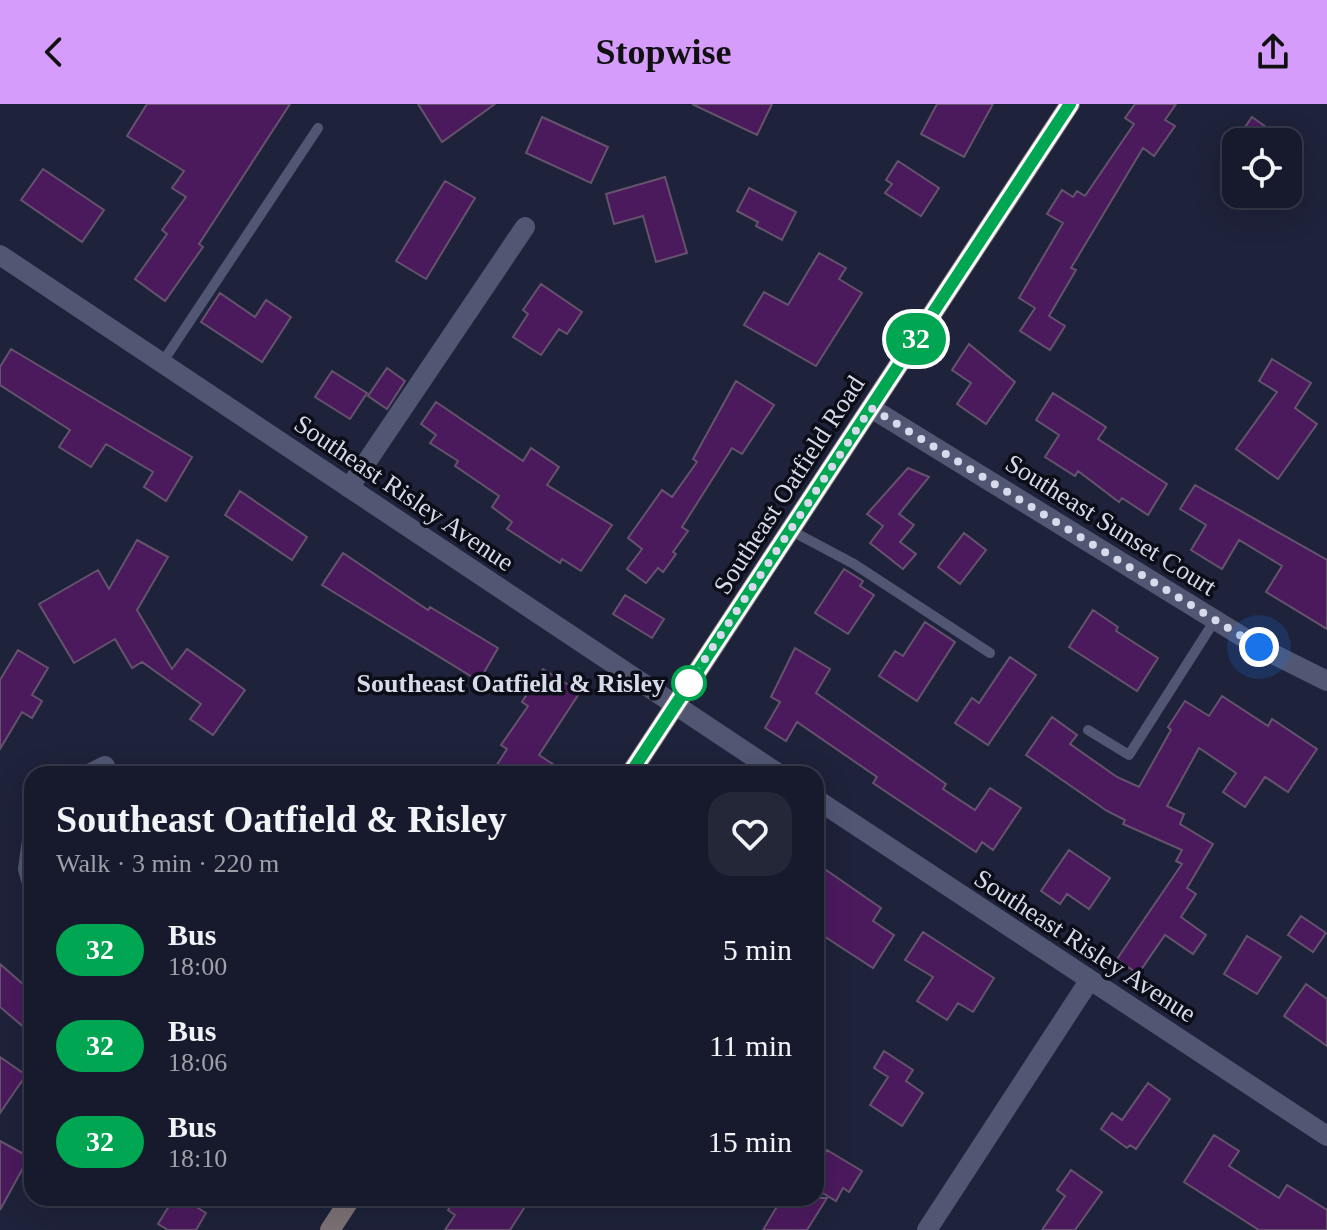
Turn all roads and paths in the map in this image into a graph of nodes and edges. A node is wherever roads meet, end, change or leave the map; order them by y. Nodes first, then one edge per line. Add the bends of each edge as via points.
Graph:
1 (1070, 104) edge
2 (318, 128) dead end
3 (525, 227) dead end
4 (0, 255) edge
5 (162, 363) junction
6 (871, 408) junction
7 (349, 488) junction
8 (790, 530) junction
9 (1215, 620) junction
10 (990, 653) dead end
11 (1327, 681) edge
12 (675, 705) junction
13 (1088, 730) dead end
14 (635, 766) edge
15 (767, 766) edge
16 (824, 804) edge
17 (1089, 981) junction
18 (1327, 1136) edge
19 (346, 1206) edge
20 (330, 1230) edge
21 (927, 1230) edge

1 - 6 main road, Southeast Oatfield Road
2 - 5 lane
3 - 7 street
4 - 5 street, Southeast Risley Avenue
5 - 7 street, Southeast Risley Avenue
6 - 8 main road, Southeast Oatfield Road
6 - 9 street, Southeast Sunset Court
7 - 12 street, Southeast Risley Avenue
8 - 10 lane via 854,564
8 - 12 main road, Southeast Oatfield Road
9 - 11 street, Southeast Sunset Court
9 - 13 lane via 1129,755
12 - 14 main road, Southeast Oatfield Road
12 - 15 street, Southeast Risley Avenue
16 - 17 street, Southeast Risley Avenue
17 - 18 street, Southeast Risley Avenue
17 - 21 street
19 - 20 main road

